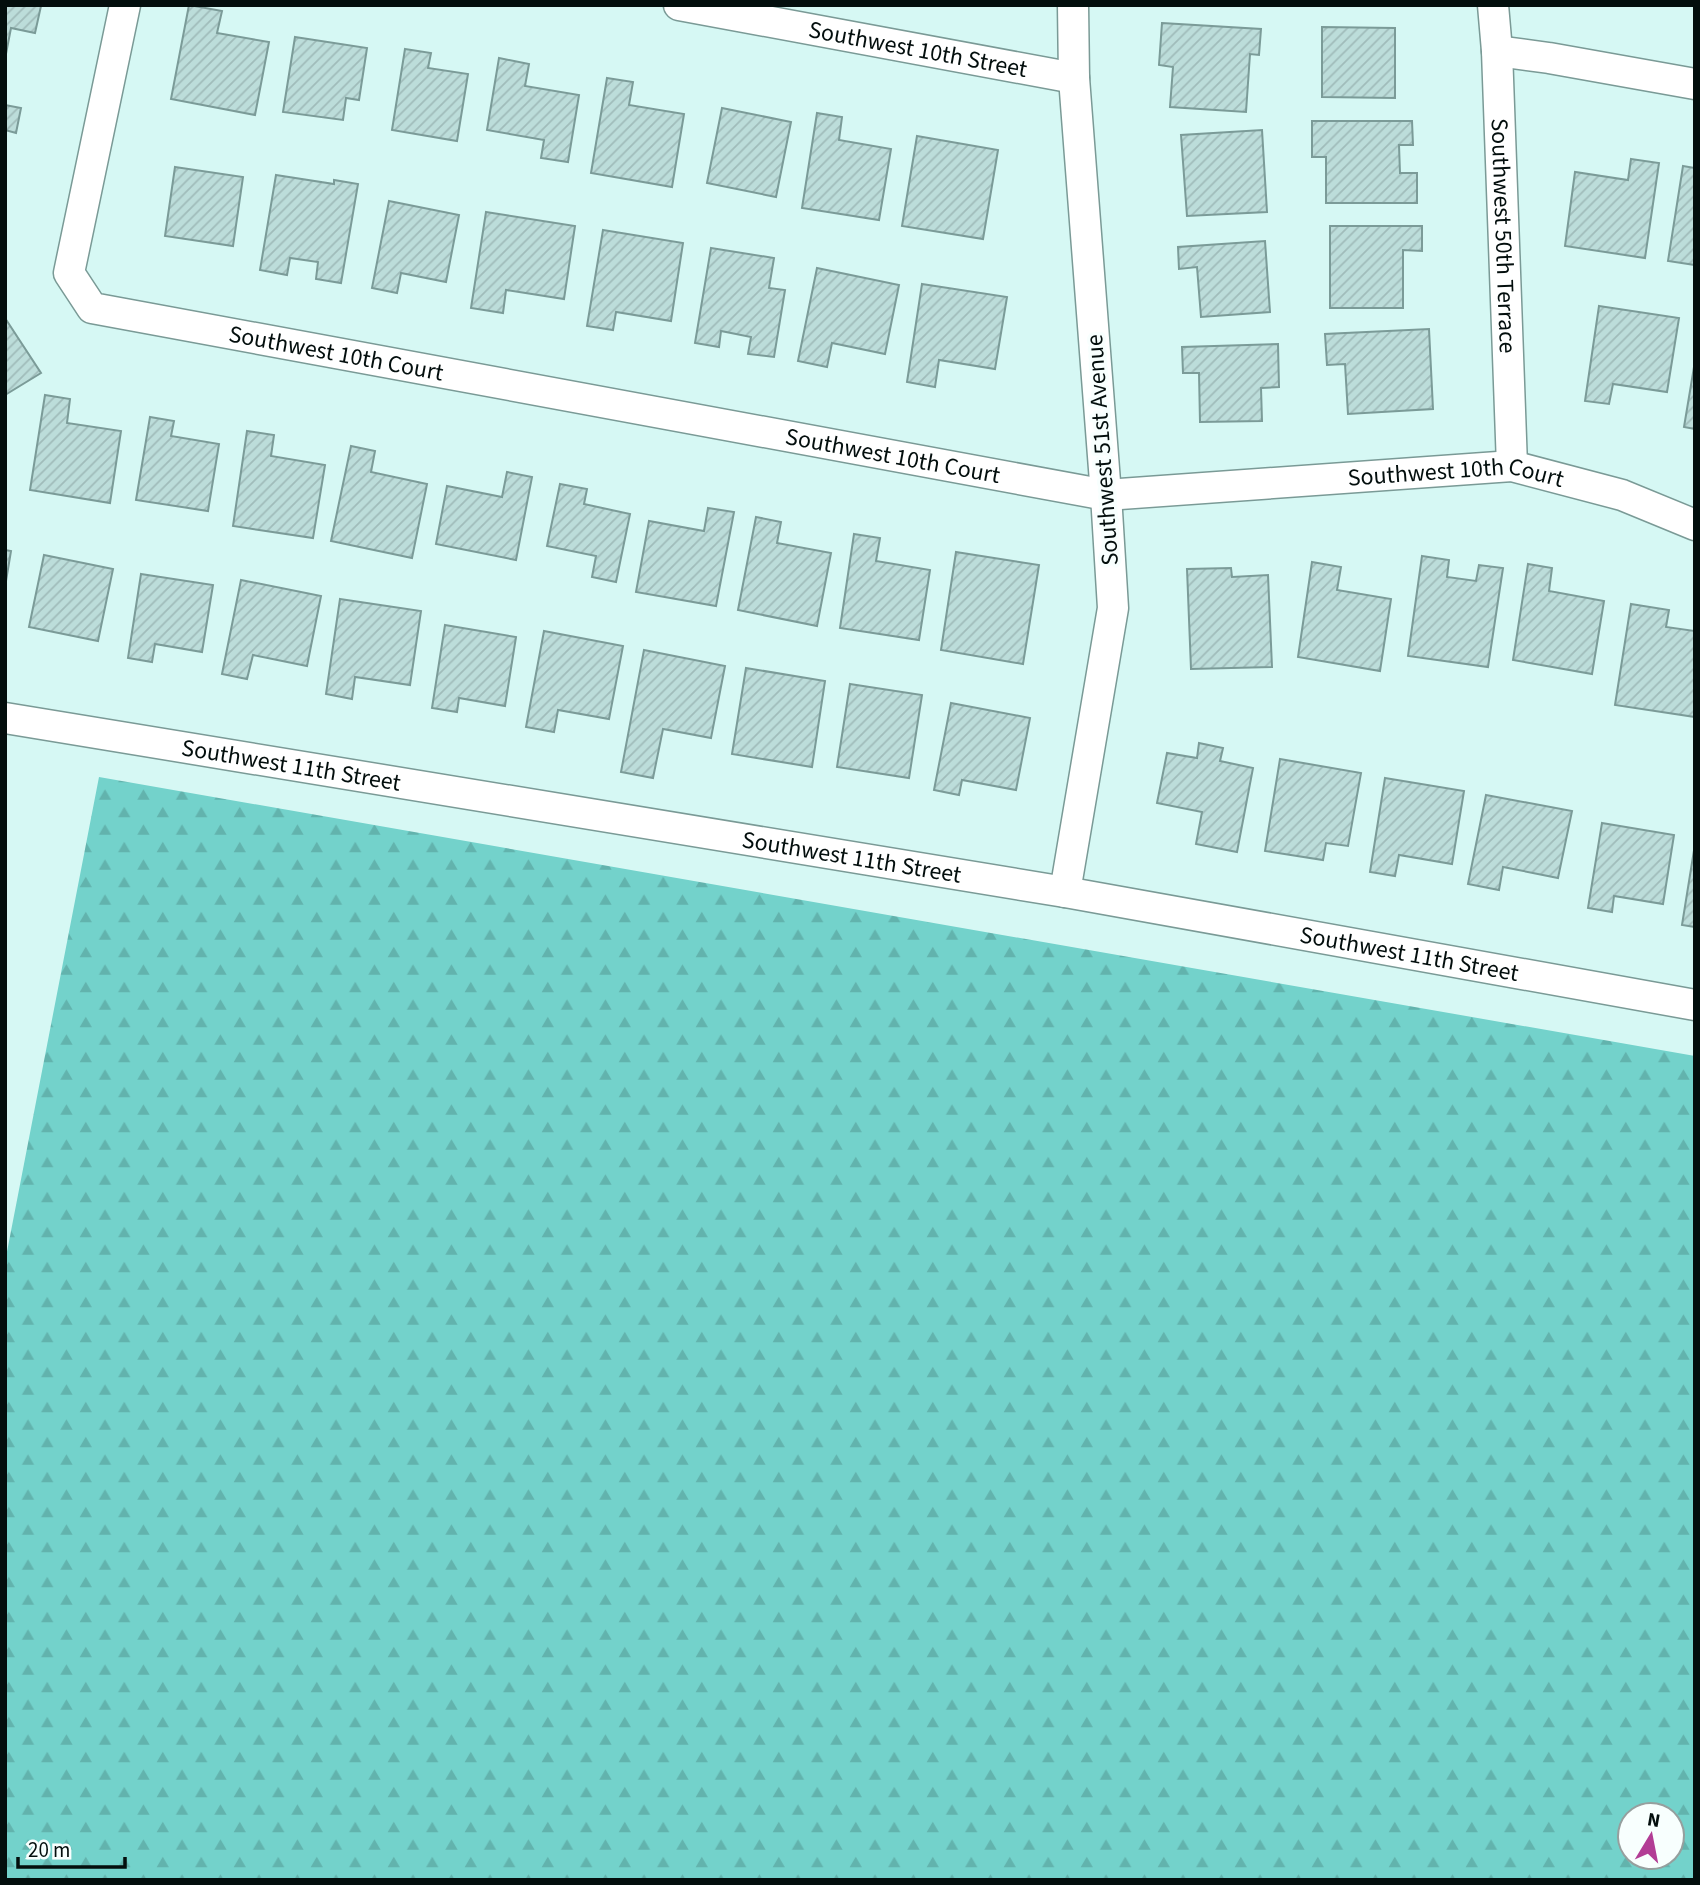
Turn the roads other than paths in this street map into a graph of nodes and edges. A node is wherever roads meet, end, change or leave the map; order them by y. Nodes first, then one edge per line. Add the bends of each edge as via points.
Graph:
1 (124, 5) edge
2 (679, 5) edge
3 (1073, 5) edge
4 (1493, 5) edge
5 (1497, 51) junction
6 (1073, 78) junction
7 (1695, 84) edge
8 (1512, 466) junction
9 (1106, 495) junction
10 (1695, 525) edge
11 (5, 718) edge
12 (1065, 892) junction
13 (1695, 1005) edge

1 - 9 street, Southwest 10th Court via 69,273 92,308
2 - 6 street, Southwest 10th Street
3 - 6 street, Southwest 51st Avenue
4 - 5 street, Southwest 50th Terrace
5 - 7 street
5 - 8 street, Southwest 50th Terrace
6 - 9 street, Southwest 51st Avenue
8 - 9 street, Southwest 10th Court
8 - 10 street, Southwest 10th Court via 1622,495
9 - 12 street, Southwest 51st Avenue via 1112,608
11 - 12 street, Southwest 11th Street
12 - 13 street, Southwest 11th Street

